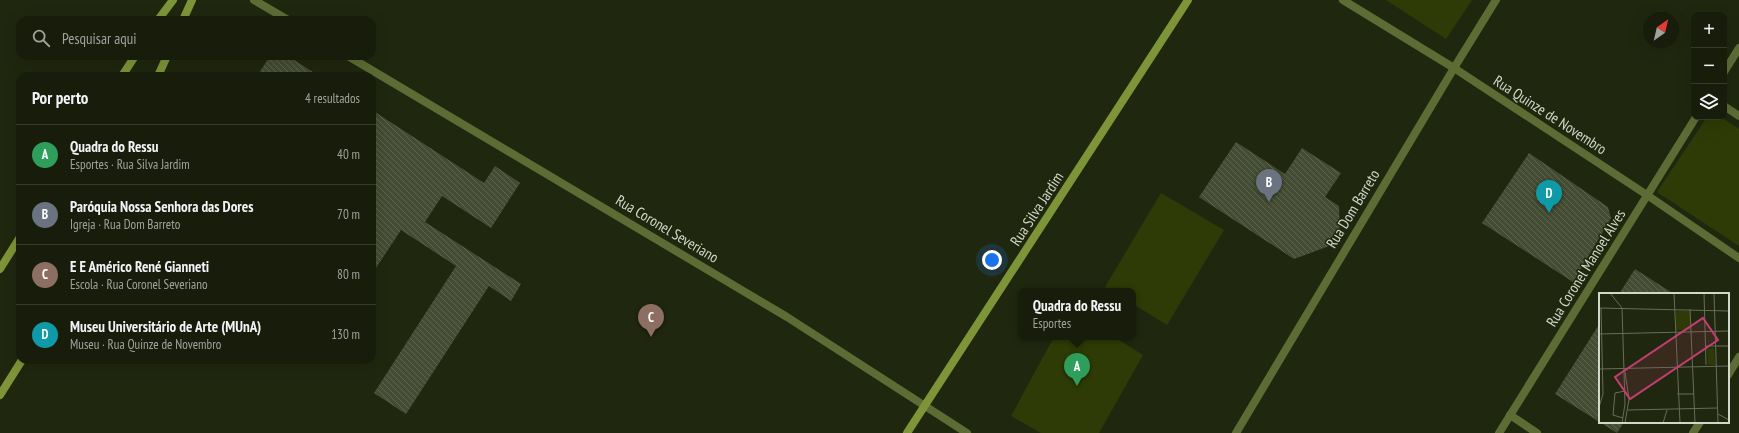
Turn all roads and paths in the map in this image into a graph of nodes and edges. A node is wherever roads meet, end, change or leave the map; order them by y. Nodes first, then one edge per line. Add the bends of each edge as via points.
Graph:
1 (173, 0) edge
2 (192, 0) edge
3 (254, 0) edge
4 (1188, 0) edge
5 (1343, 0) edge
6 (1496, 0) edge
7 (161, 16) edge
8 (185, 16) edge
9 (281, 16) edge
10 (1739, 48) edge
11 (132, 60) edge
12 (165, 60) edge
13 (355, 60) edge
14 (1727, 67) edge
15 (1454, 68) junction
16 (125, 72) edge
17 (160, 72) edge
18 (375, 72) edge
19 (376, 73) edge
20 (1727, 108) edge
21 (1739, 116) edge
22 (1694, 120) edge
23 (1648, 195) junction
24 (16, 243) edge
25 (1739, 258) edge
26 (0, 269) edge
27 (1739, 357) edge
28 (19, 364) edge
29 (1729, 373) edge
30 (0, 395) edge
31 (925, 407) junction
32 (1510, 415) junction
33 (1699, 423) edge
34 (907, 433) edge
35 (967, 433) edge
36 (1236, 433) edge
37 (1499, 433) edge
38 (1537, 433) edge
39 (1693, 433) edge

1 - 7 street
2 - 8 street
3 - 9 street
4 - 31 street, Rua Silva Jardim
5 - 15 street, Rua Quinze de Novembro
6 - 15 street, Rua Dom Barreto
10 - 14 street
11 - 16 street
12 - 17 street
13 - 18 street, Rua Coronel Severiano
15 - 23 street, Rua Quinze de Novembro
15 - 36 street, Rua Dom Barreto
19 - 31 street, Rua Coronel Severiano via 787,317
20 - 21 street
22 - 23 street, Rua Coronel Manoel Alves
23 - 25 street, Rua Quinze de Novembro
23 - 32 street, Rua Coronel Manoel Alves
24 - 26 street
27 - 29 street
28 - 30 street
31 - 34 street, Rua Silva Jardim
31 - 35 street, Rua Coronel Severiano
32 - 37 street, Rua Coronel Manoel Alves
32 - 38 street
33 - 39 street

